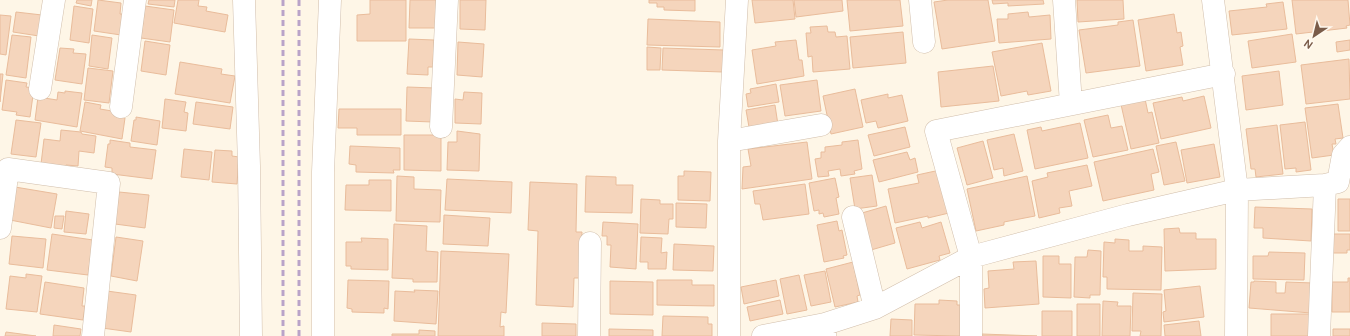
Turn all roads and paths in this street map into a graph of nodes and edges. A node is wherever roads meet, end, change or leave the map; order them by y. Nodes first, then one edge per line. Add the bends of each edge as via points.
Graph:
1 (54, 0) edge
2 (135, 0) edge
3 (244, 0) edge
4 (330, 0) edge
5 (447, 0) edge
6 (737, 0) edge
7 (920, 0) edge
8 (1064, 0) edge
9 (1214, 0) edge
10 (924, 42) dead end
11 (1224, 74) junction
12 (40, 90) dead end
13 (1072, 104) junction
14 (121, 107) dead end
15 (821, 125) dead end
16 (441, 127) dead end
17 (729, 141) junction
18 (1350, 147) edge
19 (4, 165) edge
20 (1325, 185) junction
21 (1238, 190) junction
22 (853, 217) dead end
23 (0, 228) edge
24 (590, 243) dead end
25 (971, 257) junction
26 (875, 308) junction
27 (825, 330) edge
28 (93, 336) edge
29 (251, 336) edge
30 (323, 336) edge
31 (589, 336) edge
32 (729, 336) edge
33 (763, 336) edge
34 (970, 336) edge
35 (1236, 336) edge
36 (1319, 336) edge

1 - 12 street
2 - 14 street
3 - 29 street
4 - 30 street via 322,172
5 - 16 street
6 - 17 street
7 - 10 street
8 - 13 street
9 - 11 street
11 - 13 street
11 - 21 street
13 - 25 street via 936,131
15 - 17 street
17 - 32 street
18 - 20 street via 1343,155 1338,182
19 - 23 street
19 - 28 street via 109,183
20 - 21 street
20 - 36 street
21 - 25 street via 1128,215
21 - 35 street
22 - 26 street
24 - 31 street
25 - 26 street
25 - 34 street
26 - 27 street
27 - 33 street

